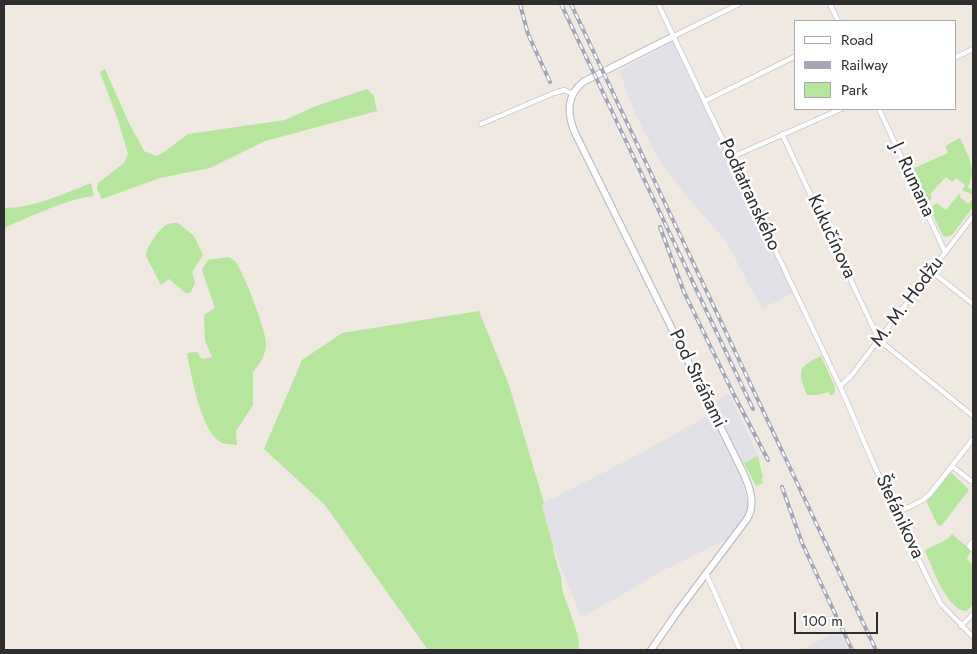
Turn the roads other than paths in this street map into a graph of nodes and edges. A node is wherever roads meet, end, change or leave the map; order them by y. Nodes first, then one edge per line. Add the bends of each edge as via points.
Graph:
1 (658, 4) edge
2 (739, 4) edge
3 (830, 4) edge
4 (838, 20) edge
5 (674, 36) junction
6 (973, 49) edge
7 (794, 57) edge
8 (957, 57) edge
9 (573, 94) junction
10 (705, 101) junction
11 (839, 110) edge
12 (879, 110) edge
13 (481, 124) dead end
14 (782, 134) junction
15 (732, 157) junction
16 (973, 216) edge
17 (946, 252) junction
18 (931, 271) junction
19 (973, 304) edge
20 (879, 340) junction
21 (840, 386) junction
22 (973, 416) edge
23 (973, 439) edge
24 (953, 467) junction
25 (971, 482) dead end
26 (897, 513) junction
27 (973, 541) edge
28 (973, 550) edge
29 (706, 573) junction
30 (973, 614) edge
31 (961, 626) junction
32 (973, 637) edge
33 (651, 650) edge
34 (740, 650) edge

1 - 5 street, Podtatranského
2 - 5 street
3 - 4 street
5 - 9 street via 583,82
5 - 10 street, Podtatranského
6 - 8 street
7 - 10 street
9 - 13 street via 564,90 554,93
9 - 29 street, Pod Stráňami via 569,111 575,133 733,452 752,498 750,515
10 - 15 street, Podtatranského
11 - 14 street
12 - 17 street, J. Rumana
14 - 15 street
14 - 20 street, Kukučínova
15 - 21 street, Podtatranského
16 - 17 street, M. M. Hodžu
17 - 18 street, M. M. Hodžu
18 - 19 street
18 - 20 street, M. M. Hodžu
20 - 21 street, M. M. Hodžu
20 - 22 street
21 - 26 street, Štefánikova
23 - 24 street
24 - 25 street
24 - 26 street via 926,498
26 - 31 street, Štefánikova via 938,598
27 - 28 street via 969,546
29 - 33 street, Pod Stráňami
29 - 34 street
30 - 31 street
31 - 32 street, Štefánikova

